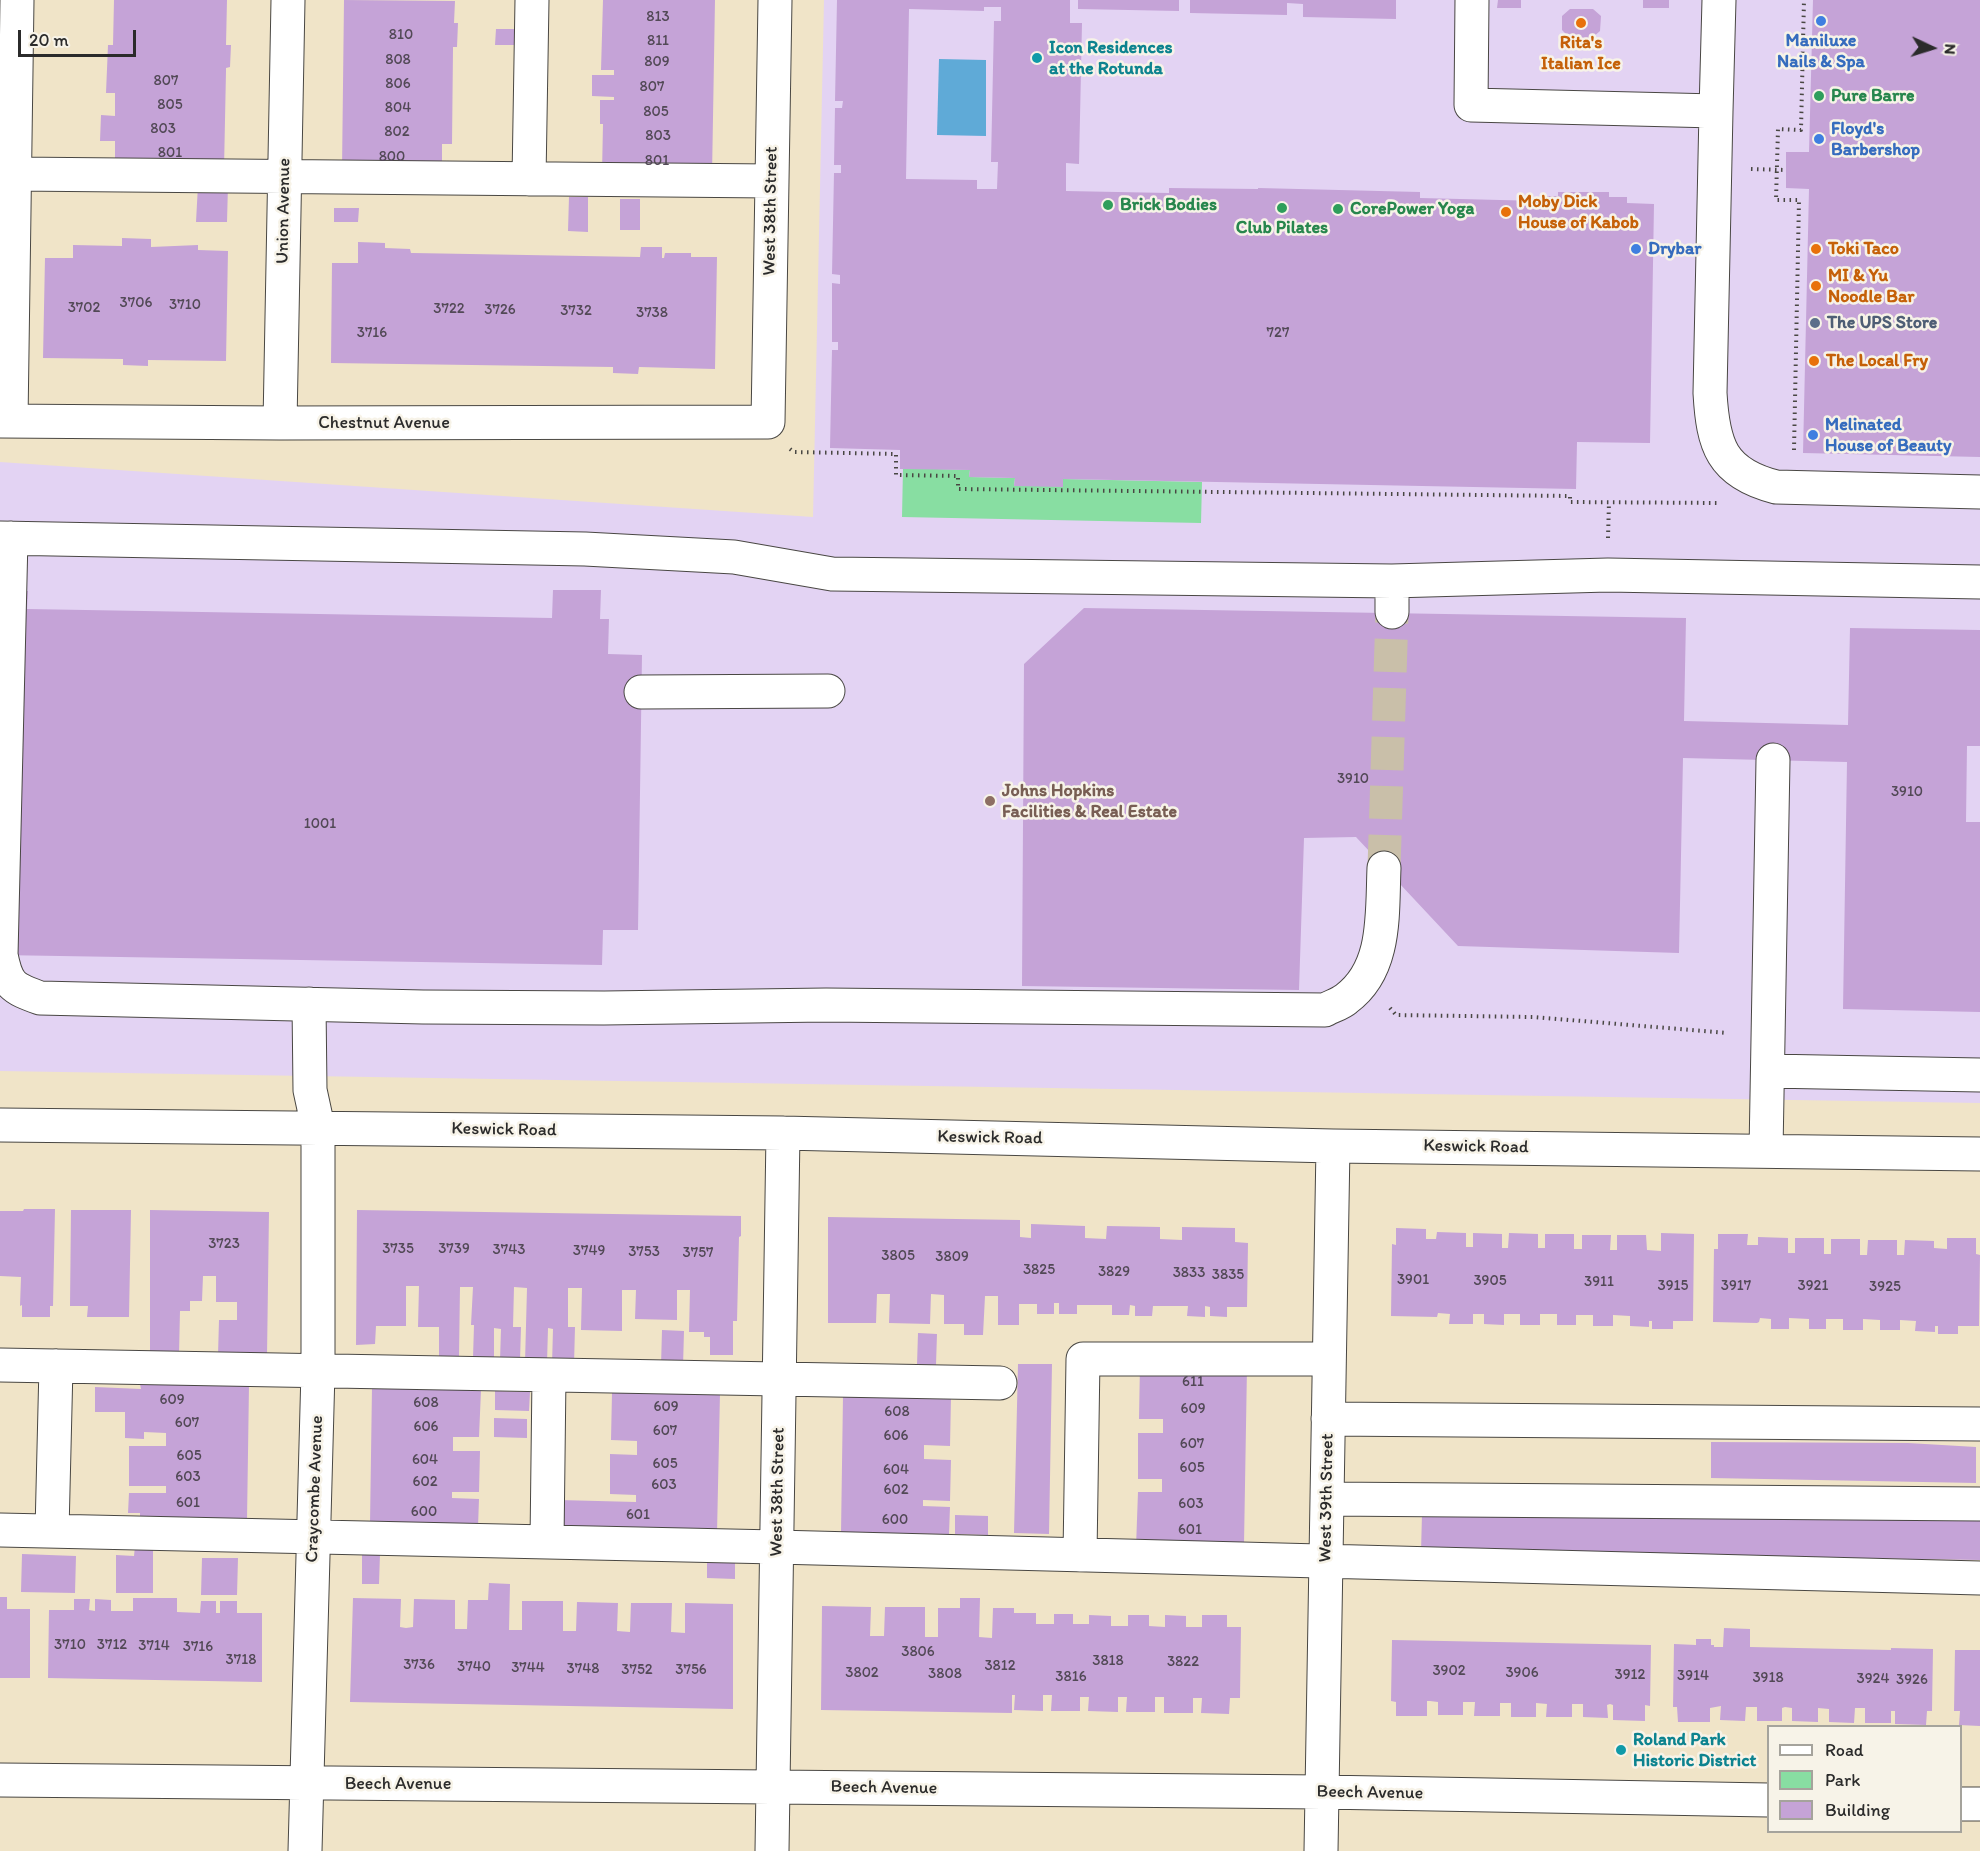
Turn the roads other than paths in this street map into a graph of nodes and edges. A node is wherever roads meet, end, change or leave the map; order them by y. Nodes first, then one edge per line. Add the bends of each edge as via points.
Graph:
1 (17, 0) edge
2 (288, 0) edge
3 (532, 0) edge
4 (775, 0) edge
5 (1472, 0) edge
6 (1719, 0) edge
7 (1716, 111) junction
8 (15, 174) junction
9 (285, 177) junction
10 (530, 179) junction
11 (771, 181) junction
12 (6, 421) edge
13 (768, 422) joint
14 (280, 423) junction
15 (1980, 492) edge
16 (5, 538) edge
17 (1980, 582) edge
18 (828, 691) dead end
19 (641, 692) dead end
20 (1773, 760) dead end
21 (1384, 868) tunnel mouth
22 (309, 1004) junction
23 (1768, 1071) junction
24 (1980, 1075) edge
25 (0, 1125) edge
26 (318, 1127) junction
27 (783, 1133) junction
28 (1333, 1146) junction
29 (1766, 1151) junction
30 (1980, 1154) edge
31 (1329, 1359) junction
32 (0, 1365) edge
33 (56, 1366) junction
34 (318, 1371) junction
35 (549, 1376) junction
36 (780, 1380) junction
37 (1000, 1383) dead end
38 (1329, 1419) junction
39 (1980, 1424) edge
40 (1328, 1499) junction
41 (1980, 1504) edge
42 (0, 1530) edge
43 (52, 1531) junction
44 (314, 1537) junction
45 (547, 1542) junction
46 (777, 1547) junction
47 (1080, 1555) junction
48 (1326, 1561) junction
49 (1980, 1578) edge
50 (0, 1780) edge
51 (307, 1783) junction
52 (773, 1787) junction
53 (1322, 1792) junction
54 (1767, 1800) edge
55 (1962, 1804) edge
56 (1980, 1804) edge
57 (305, 1851) edge
58 (772, 1851) edge
59 (1322, 1851) edge

1 - 8 street
2 - 9 street, Union Avenue
3 - 10 street
4 - 11 street, West 38th Street
5 - 7 street via 1471,105
6 - 7 street
7 - 15 street via 1710,393 1712,426 1722,452 1737,471 1776,487
8 - 9 street
8 - 12 street
9 - 10 street
9 - 14 street, Union Avenue
10 - 11 street
11 - 13 street, West 38th Street
12 - 14 street, Chestnut Avenue
13 - 14 street, Chestnut Avenue
16 - 17 street via 585,549 734,557 832,574 1392,597 1608,575
16 - 22 street via 1,955 5,975 18,991 40,998
18 - 19 street
20 - 23 street
21 - 22 street via 1377,958 1346,1000 1325,1010
22 - 26 street, Craycombe Avenue via 310,1090
23 - 24 street
23 - 29 street
25 - 26 street, Keswick Road
26 - 27 street, Keswick Road
26 - 34 street, Craycombe Avenue
27 - 28 street, Keswick Road
27 - 36 street, West 38th Street
28 - 29 street, Keswick Road
28 - 31 street, West 39th Street
29 - 30 street, Keswick Road
31 - 38 street, West 39th Street
31 - 47 street via 1083,1359
32 - 33 street
33 - 34 street
33 - 43 street
34 - 35 street
34 - 44 street, Craycombe Avenue
35 - 36 street
35 - 45 street
36 - 37 street
36 - 46 street, West 38th Street
38 - 39 street
38 - 40 street, West 39th Street
40 - 41 street
40 - 48 street, West 39th Street
42 - 43 street
43 - 44 street
44 - 45 street
44 - 51 street, Craycombe Avenue
45 - 46 street
46 - 47 street
46 - 52 street, West 38th Street
47 - 48 street
48 - 49 street
48 - 53 street, West 39th Street
50 - 51 street, Beech Avenue
51 - 52 street, Beech Avenue
51 - 57 street, Craycombe Avenue
52 - 53 street, Beech Avenue
52 - 58 street, West 38th Street
53 - 54 street, Beech Avenue
53 - 59 street, West 39th Street
55 - 56 street

